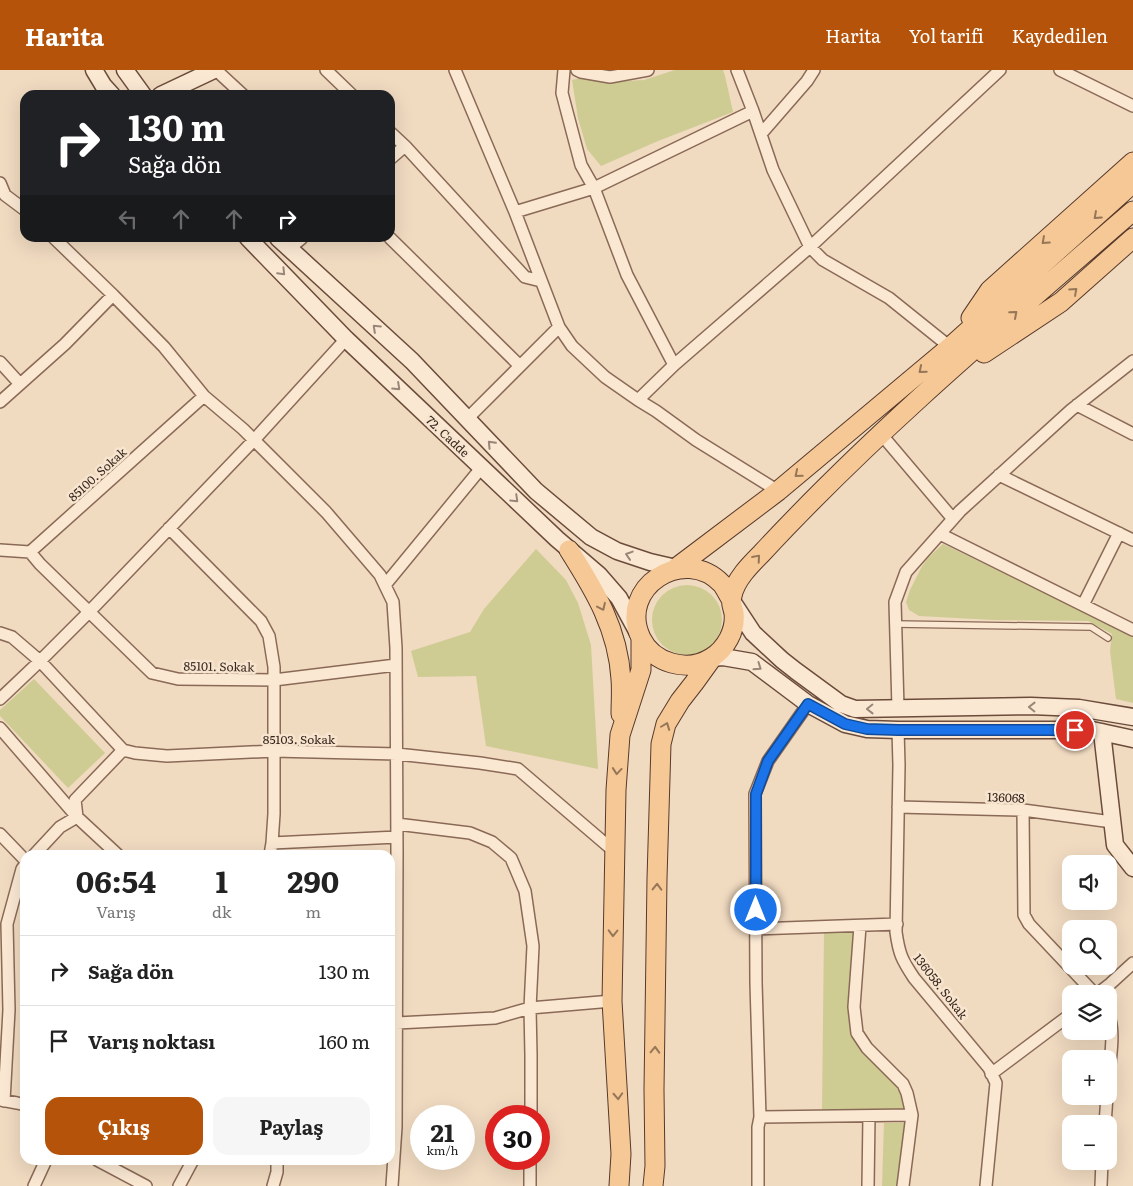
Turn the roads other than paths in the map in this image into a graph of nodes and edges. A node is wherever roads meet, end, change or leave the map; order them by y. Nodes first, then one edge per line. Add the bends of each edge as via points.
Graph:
1 (94, 70) edge
2 (124, 70) edge
3 (215, 70) edge
4 (326, 70) edge
5 (564, 70) edge
6 (577, 70) edge
7 (648, 70) edge
8 (737, 70) edge
9 (814, 70) edge
10 (1000, 70) edge
11 (1060, 70) edge
12 (458, 71) edge
13 (108, 90) edge
14 (139, 90) edge
15 (171, 90) edge
16 (237, 90) edge
17 (347, 90) edge
18 (1133, 106) edge
19 (753, 111) junction
20 (761, 134) junction
21 (395, 137) edge
22 (405, 146) junction
23 (395, 155) edge
24 (1133, 162) edge
25 (0, 184) edge
26 (1133, 184) edge
27 (594, 188) junction
28 (3, 195) edge
29 (20, 207) edge
30 (1133, 211) edge
31 (515, 212) junction
32 (1133, 238) edge
33 (58, 242) edge
34 (252, 242) edge
35 (291, 242) edge
36 (394, 242) edge
37 (810, 247) junction
38 (541, 281) junction
39 (113, 295) junction
40 (558, 327) junction
41 (346, 339) junction
42 (950, 347) junction
43 (1133, 361) edge
44 (0, 362) edge
45 (674, 365) junction
46 (520, 366) junction
47 (20, 384) junction
48 (933, 387) junction
49 (204, 396) junction
50 (638, 400) junction
51 (0, 402) edge
52 (1077, 405) junction
53 (467, 419) junction
54 (881, 434) junction
55 (1133, 434) edge
56 (254, 440) junction
57 (482, 468) junction
58 (1000, 475) junction
59 (778, 491) junction
60 (952, 520) junction
61 (169, 528) junction
62 (1119, 533) junction
63 (940, 534) junction
64 (1133, 540) edge
65 (0, 550) edge
66 (570, 550) junction
67 (30, 552) junction
68 (676, 568) junction
69 (385, 586) junction
70 (731, 599) junction
71 (1083, 605) junction
72 (90, 612) junction
73 (896, 624) junction
74 (1133, 630) edge
75 (0, 633) edge
76 (641, 638) junction
77 (1108, 638) dead end
78 (712, 658) junction
79 (40, 661) junction
80 (396, 665) junction
81 (274, 680) junction
82 (0, 699) edge
83 (808, 704) junction
84 (898, 708) junction
85 (1133, 716) edge
86 (0, 728) edge
87 (898, 730) junction
88 (1102, 732) junction
89 (620, 735) junction
90 (1133, 739) edge
91 (123, 750) junction
92 (274, 751) junction
93 (397, 754) junction
94 (898, 807) junction
95 (1023, 810) junction
96 (77, 817) junction
97 (1112, 822) junction
98 (397, 824) junction
99 (0, 834) edge
100 (397, 838) junction
101 (272, 843) junction
102 (39, 850) edge
103 (113, 850) edge
104 (271, 850) edge
105 (615, 852) junction
106 (20, 855) edge
107 (1132, 864) edge
108 (20, 876) edge
109 (395, 910) edge
110 (897, 924) junction
111 (860, 926) junction
112 (756, 929) junction
113 (1133, 963) edge
114 (1087, 985) edge
115 (1109, 985) edge
116 (612, 1001) junction
117 (395, 1002) edge
118 (530, 1008) junction
119 (1062, 1021) edge
120 (397, 1023) junction
121 (991, 1074) junction
122 (2, 1101) edge
123 (20, 1104) edge
124 (531, 1105) edge
125 (912, 1115) junction
126 (869, 1116) junction
127 (760, 1117) junction
128 (395, 1142) edge
129 (44, 1165) edge
130 (106, 1165) edge
131 (190, 1165) edge
132 (277, 1165) edge
133 (393, 1165) edge
134 (530, 1170) edge
135 (1102, 1170) edge
136 (34, 1186) edge
137 (146, 1186) edge
138 (179, 1186) edge
139 (274, 1186) edge
140 (392, 1186) edge
141 (530, 1186) edge
142 (619, 1186) edge
143 (653, 1186) edge
144 (758, 1186) edge
145 (868, 1186) edge
146 (903, 1186) edge
147 (986, 1186) edge
148 (1101, 1186) edge

1 - 13 main road
2 - 14 main road
3 - 15 main road
3 - 16 street
4 - 17 street
5 - 27 street via 562,92 581,165
6 - 7 street via 610,76
8 - 19 street
9 - 20 street
10 - 37 street
11 - 18 street
12 - 31 street
19 - 20 street
19 - 27 street
20 - 37 street via 773,170
21 - 22 street
22 - 23 street
22 - 38 street via 525,277
24 -> 42 main road via 990,290
25 - 28 street
26 -> 42 main road
27 - 31 street
27 - 45 street via 627,275
28 - 29 street
48 -> 30 main road
31 - 38 street
48 -> 32 main road via 1061,302
33 - 39 street
34 -> 41 main road, 72. Cadde
53 -> 35 main road
36 - 46 street
37 - 42 street via 824,260 889,298
37 - 45 street
38 - 40 street
39 - 47 street
39 - 49 street
40 - 46 street
40 - 50 street via 572,346 605,377
41 - 56 street
41 -> 57 main road, 72. Cadde
42 -> 59 main road
43 - 52 street
44 - 47 street
45 - 50 street
46 - 53 street
47 - 51 street
48 - 54 main road
49 - 56 street
49 - 67 street, 85100. Sokak
50 - 59 street
52 - 55 street
52 - 58 street
68 -> 53 main road via 617,551 591,537 536,492
54 - 60 street
70 -> 54 main road via 736,585 754,560
56 - 61 street
56 - 69 street via 326,512 380,575
57 -> 66 main road, 72. Cadde
57 - 69 street
58 - 60 street
58 - 62 street
59 - 68 main road
60 - 63 street
61 - 72 street
61 - 81 street via 261,621 269,636
62 - 64 street
62 - 71 street
63 - 71 street
63 - 73 street via 906,572 895,602
65 - 67 street
66 - 76 main road, 72. Cadde via 611,587
66 -> 89 main road via 604,610 616,644 622,679
67 - 72 street, 85101. Sokak
68 - 70 main road via 693,568 709,574 722,584
68 - 76 main road via 650,582 641,595 636,609 636,624
69 - 80 street via 393,602
70 - 78 main road via 734,615 732,632
84 -> 70 main road via 855,709 841,704 796,671 753,633
71 - 74 street
72 - 79 street
72 - 81 street, 85101. Sokak via 152,672 178,679
73 - 77 lane via 1091,628
73 - 84 street
75 - 79 street via 12,637
76 - 78 main road via 650,652 680,666
76 - 89 main road via 641,670
78 -> 83 main road via 752,662
143 -> 78 main road via 661,744 666,724
79 - 82 street
79 - 91 street
80 - 81 street, 85101. Sokak
80 - 93 street
81 - 92 street
83 - 87 main road via 845,724
83 - 112 street via 768,761 756,794
85 -> 84 main road via 1079,708 1031,706
86 - 96 street
87 - 88 main road
87 - 94 street, 136058. Sokak
88 - 90 main road
88 - 97 main road
89 -> 105 main road
91 - 92 street, 85103. Sokak via 167,756
91 - 96 street via 75,800
92 - 93 street, 85103. Sokak
92 - 101 street
93 - 98 street
93 - 105 street, 85103. Sokak via 518,768
94 - 95 street, 136068
94 - 110 street, 136058. Sokak
95 - 97 street, 136068
95 - 114 street via 1024,915
96 - 102 street via 60,827
96 - 103 street
97 - 107 main road via 1115,845
98 - 100 street
98 - 118 street via 470,833 492,842 511,858 525,891 533,946
99 - 106 street
100 - 101 street
100 - 109 street
101 - 104 street
105 -> 116 main road
108 - 122 street via 7,924 9,1010
110 - 111 street
110 - 121 street, 136058. Sokak via 898,948 904,963
111 - 112 street
111 - 125 street via 854,1007 857,1033 867,1048 903,1084
112 - 127 street
113 - 115 street
116 - 118 street
116 -> 142 main road via 621,1154
117 - 120 street
118 - 120 street via 495,1018
118 - 124 street
119 - 121 street
120 - 128 street
121 - 147 street, 136058. Sokak via 996,1083
122 - 123 street
125 - 126 street
125 - 146 street
126 - 127 street
126 - 145 street
127 - 144 street
129 - 136 street
130 - 137 street
131 - 138 street
132 - 139 street
133 - 140 street
134 - 141 street
135 - 148 street

